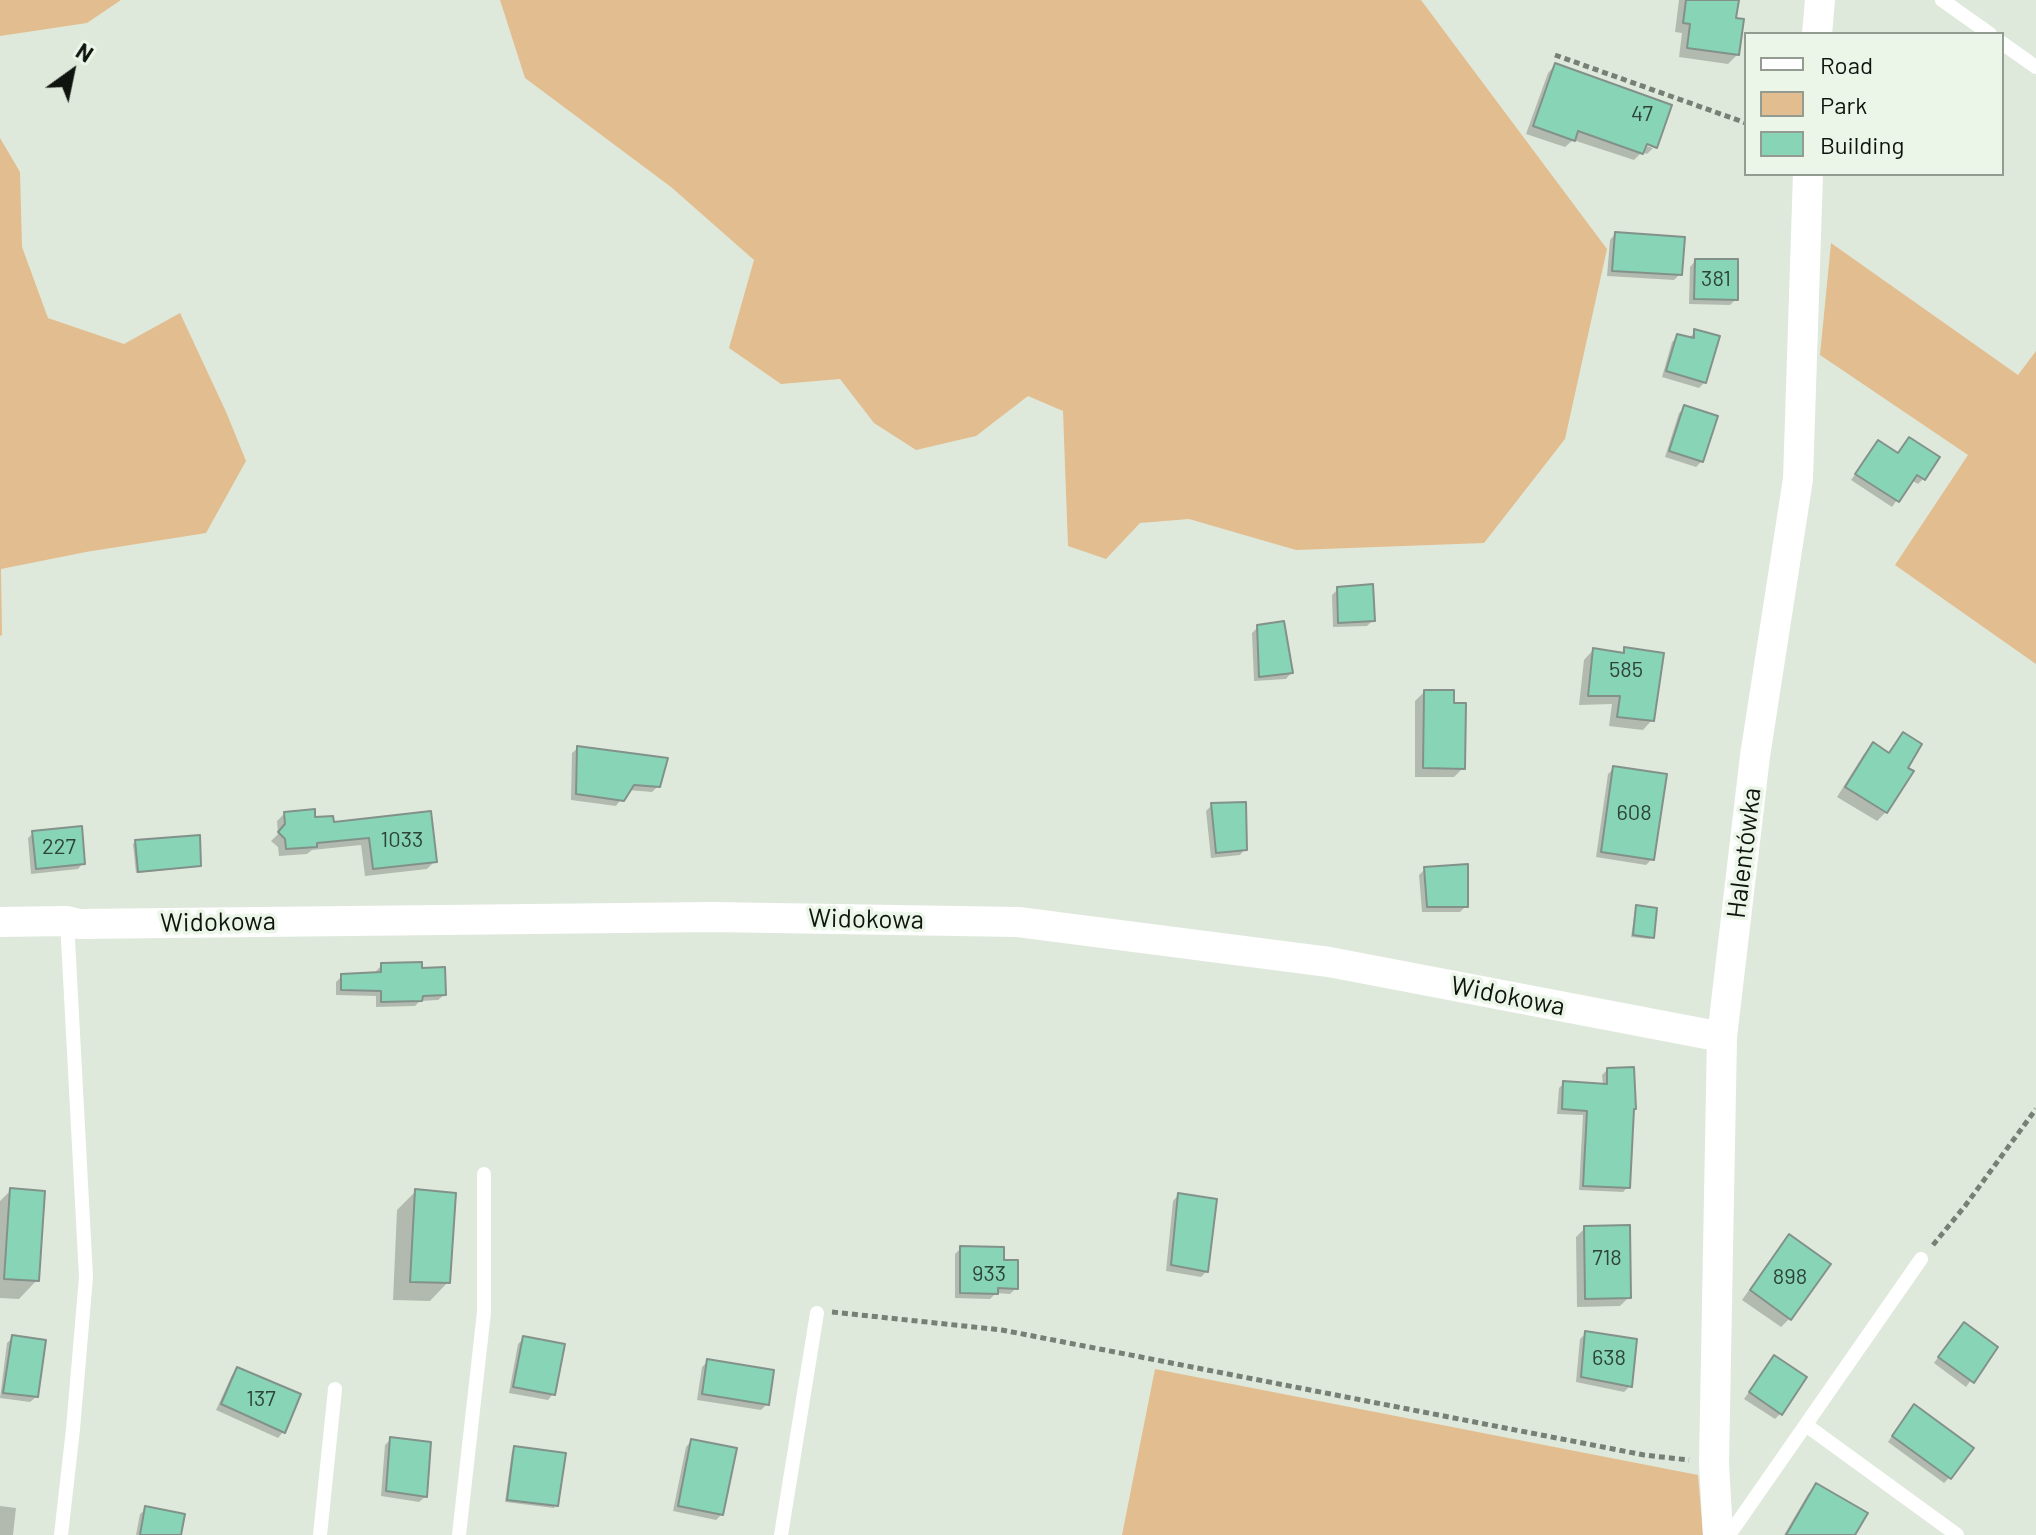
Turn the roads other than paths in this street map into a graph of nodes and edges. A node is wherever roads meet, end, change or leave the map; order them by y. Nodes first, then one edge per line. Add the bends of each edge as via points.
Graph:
1 (1820, 0) edge
2 (1942, 0) edge
3 (1817, 32) edge
4 (1987, 32) edge
5 (2004, 44) edge
6 (2036, 67) edge
7 (1808, 176) edge
8 (67, 921) junction
9 (0, 922) edge
10 (1722, 1037) junction
11 (484, 1174) dead end
12 (1921, 1259) road end
13 (817, 1313) road end
14 (335, 1389) dead end
15 (1806, 1425) junction
16 (61, 1535) edge
17 (320, 1535) edge
18 (459, 1535) edge
19 (781, 1535) edge
20 (1718, 1535) edge
21 (1729, 1535) edge
22 (1957, 1535) edge

1 - 3 street
2 - 4 lane
5 - 6 lane
7 - 10 street, Halentówka via 1798,479 1755,756
8 - 9 street, Widokowa
8 - 10 street, Widokowa via 712,917 1018,922 1329,962
8 - 16 lane via 86,1277
10 - 20 street, Halentówka via 1714,1463
11 - 18 lane via 484,1312
12 - 15 lane
13 - 19 lane
14 - 17 lane
15 - 21 lane
15 - 22 lane

